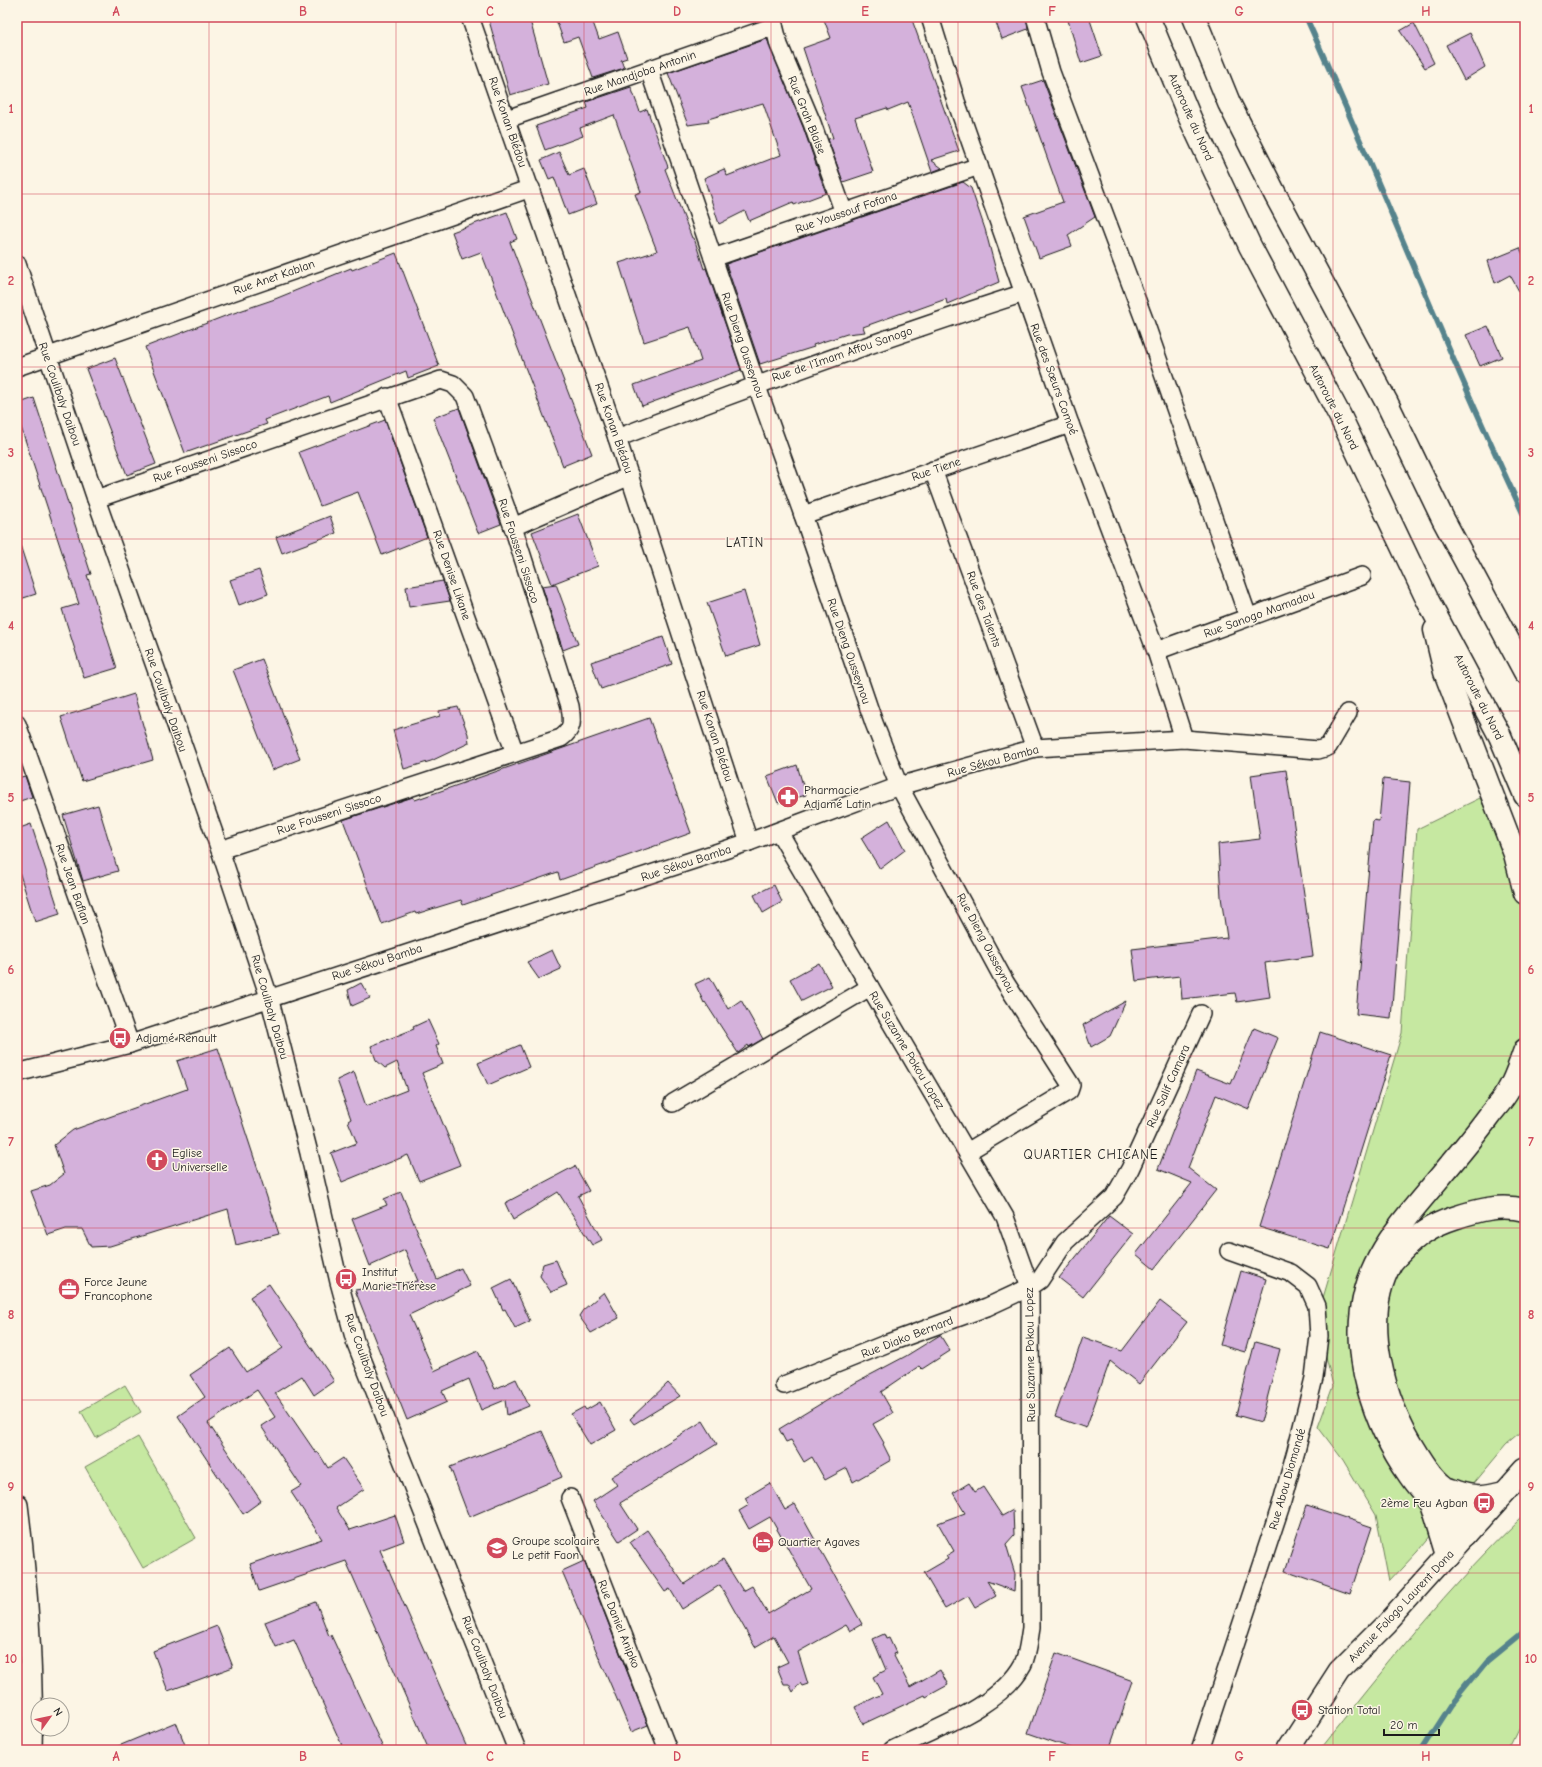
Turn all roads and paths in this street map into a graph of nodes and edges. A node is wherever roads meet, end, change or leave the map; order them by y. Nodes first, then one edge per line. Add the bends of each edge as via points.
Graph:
1 (470, 17) edge
2 (930, 17) edge
3 (1148, 17) edge
4 (1194, 17) edge
5 (1036, 20) dead end
6 (773, 22) edge
7 (649, 70) junction
8 (507, 119) junction
9 (979, 166) junction
10 (531, 188) junction
11 (844, 213) junction
12 (713, 258) junction
13 (17, 264) edge
14 (1024, 293) junction
15 (47, 356) junction
16 (17, 367) edge
17 (756, 384) junction
18 (387, 398) junction
19 (1070, 424) junction
20 (617, 438) junction
21 (933, 470) junction
22 (630, 476) junction
23 (96, 499) junction
24 (803, 515) junction
25 (512, 526) junction
26 (1362, 576) dead end
27 (1428, 601) junction
28 (1248, 617) junction
29 (1156, 651) junction
30 (1519, 658) edge
31 (1525, 672) edge
32 (1348, 714) dead end
33 (17, 724) edge
34 (1184, 739) junction
35 (1035, 748) junction
36 (515, 753) junction
37 (899, 786) junction
38 (1525, 795) edge
39 (779, 832) junction
40 (749, 842) junction
41 (220, 850) junction
42 (1525, 893) edge
43 (870, 987) junction
44 (269, 997) junction
45 (1201, 1014) dead end
46 (130, 1044) junction
47 (1525, 1050) edge
48 (17, 1073) edge
49 (673, 1103) dead end
50 (967, 1152) junction
51 (1525, 1210) edge
52 (1229, 1251) dead end
53 (1030, 1287) junction
54 (784, 1385) dead end
55 (1525, 1469) edge
56 (1504, 1492) junction
57 (1437, 1493) junction
58 (570, 1498) dead end
59 (17, 1505) edge
60 (1480, 1519) junction
61 (1466, 1535) junction
62 (1448, 1555) junction
63 (24, 1717) edge
64 (31, 1750) edge
65 (517, 1750) edge
66 (668, 1750) edge
67 (892, 1750) edge
68 (1200, 1750) edge
69 (1288, 1750) edge

1 - 8 street, Rue Konan Blédou
2 - 9 street, Rue des Sœurs Comoé
3 - 27 main road, Autoroute du Nord via 1190,118 1250,246 1340,416
4 - 30 main road via 1236,118 1387,403 1443,518
5 - 28 street via 1051,72 1145,322
6 - 7 street, Rue Mandjoba Antonin
6 - 11 street, Rue Grah Blaise via 779,45 812,123
7 - 8 street, Rue Mandjoba Antonin
7 - 12 street, Rue Dieng Ousseynou
8 - 10 street, Rue Konan Blédou
9 - 11 street, Rue Youssouf Fofana
9 - 14 street, Rue des Sœurs Comoé
10 - 15 street, Rue Anet Kablan
10 - 20 street, Rue Konan Blédou
11 - 12 street, Rue Youssouf Fofana
12 - 17 street, Rue Dieng Ousseynou
13 - 15 street, Rue Coulibaly Daibou
14 - 17 street, Rue de l'Imam Affou Sanogo
14 - 19 street, Rue des Sœurs Comoé
15 - 16 street, Rue Anet Kablan
15 - 23 street, Rue Coulibaly Daibou
17 - 20 street, Rue de l'Imam Affou Sanogo
17 - 24 street, Rue Dieng Ousseynou
18 - 23 street, Rue Fousseni Sissoco
18 - 25 street, Rue Fousseni Sissoco via 441,380 453,384 465,396
18 - 36 street, Rue Denise Likane
19 - 21 street, Rue Tiene
19 - 29 street, Rue des Sœurs Comoé
20 - 22 street, Rue Konan Blédou
21 - 24 street, Rue Tiene
21 - 35 street, Rue des Talents
22 - 25 street
22 - 40 street, Rue Konan Blédou
23 - 41 street, Rue Coulibaly Daibou
24 - 37 street, Rue Dieng Ousseynou via 874,723
25 - 36 street, Rue Fousseni Sissoco via 570,706 572,727 561,738
26 - 28 street, Rue Sanogo Mamadou
27 - 38 main road, Autoroute du Nord via 1500,736
27 - 42 main road via 1445,672 1515,854
28 - 29 street, Rue Sanogo Mamadou
29 - 34 street, Rue des Sœurs Comoé
30 - 31 main road
32 - 34 street, Rue Sékou Bamba via 1328,747 1318,750
33 - 46 street, Rue Jean Baflan
34 - 35 street, Rue Sékou Bamba
35 - 37 street, Rue Sékou Bamba
36 - 41 street, Rue Fousseni Sissoco
37 - 39 street, Rue Sékou Bamba
37 - 50 street, Rue Dieng Ousseynou via 1005,982 1071,1085 1069,1091
39 - 40 street, Rue Sékou Bamba
39 - 43 street, Rue Suzanne Pokou Lopez
40 - 44 street, Rue Sékou Bamba
41 - 44 street, Rue Coulibaly Daibou
43 - 49 street
43 - 50 street, Rue Suzanne Pokou Lopez
44 - 46 street, Rue Sékou Bamba
44 - 65 street, Rue Coulibaly Daibou via 355,1341
45 - 53 street, Rue Salif Camara via 1130,1169 1114,1197 1065,1242 1040,1280
46 - 48 street, Rue Sékou Bamba
47 - 57 main road via 1509,1090 1470,1143 1408,1216 1381,1255 1366,1290 1361,1322 1362,1353 1369,1389 1380,1423 1393,1452 1411,1478
50 - 53 street, Rue Suzanne Pokou Lopez via 1005,1216
51 - 57 main road via 1497,1207 1475,1211 1443,1221 1417,1235 1391,1262 1378,1295 1376,1324 1380,1362 1391,1403 1406,1437 1426,1468
52 - 68 street, Rue Abou Diomandé via 1290,1273 1308,1286 1318,1306 1319,1336 1314,1378 1281,1505
53 - 54 street, Rue Diako Bernard via 987,1307
53 - 67 street, Rue Suzanne Pokou Lopez via 1031,1628 1024,1663 1007,1687 968,1714
55 - 56 main road, Avenue Fologo Laurent Dona
56 - 57 main road via 1472,1497
56 - 60 main road, Avenue Fologo Laurent Dona
57 - 60 main road
57 - 61 main road
57 - 62 main road
58 - 66 street, Rue Daniel Anipko
59 - 63 street via 25,1569
60 - 61 main road, Avenue Fologo Laurent Dona
61 - 62 street, Avenue Fologo Laurent Dona
62 - 69 street, Avenue Fologo Laurent Dona via 1387,1623 1339,1671
63 - 64 street

